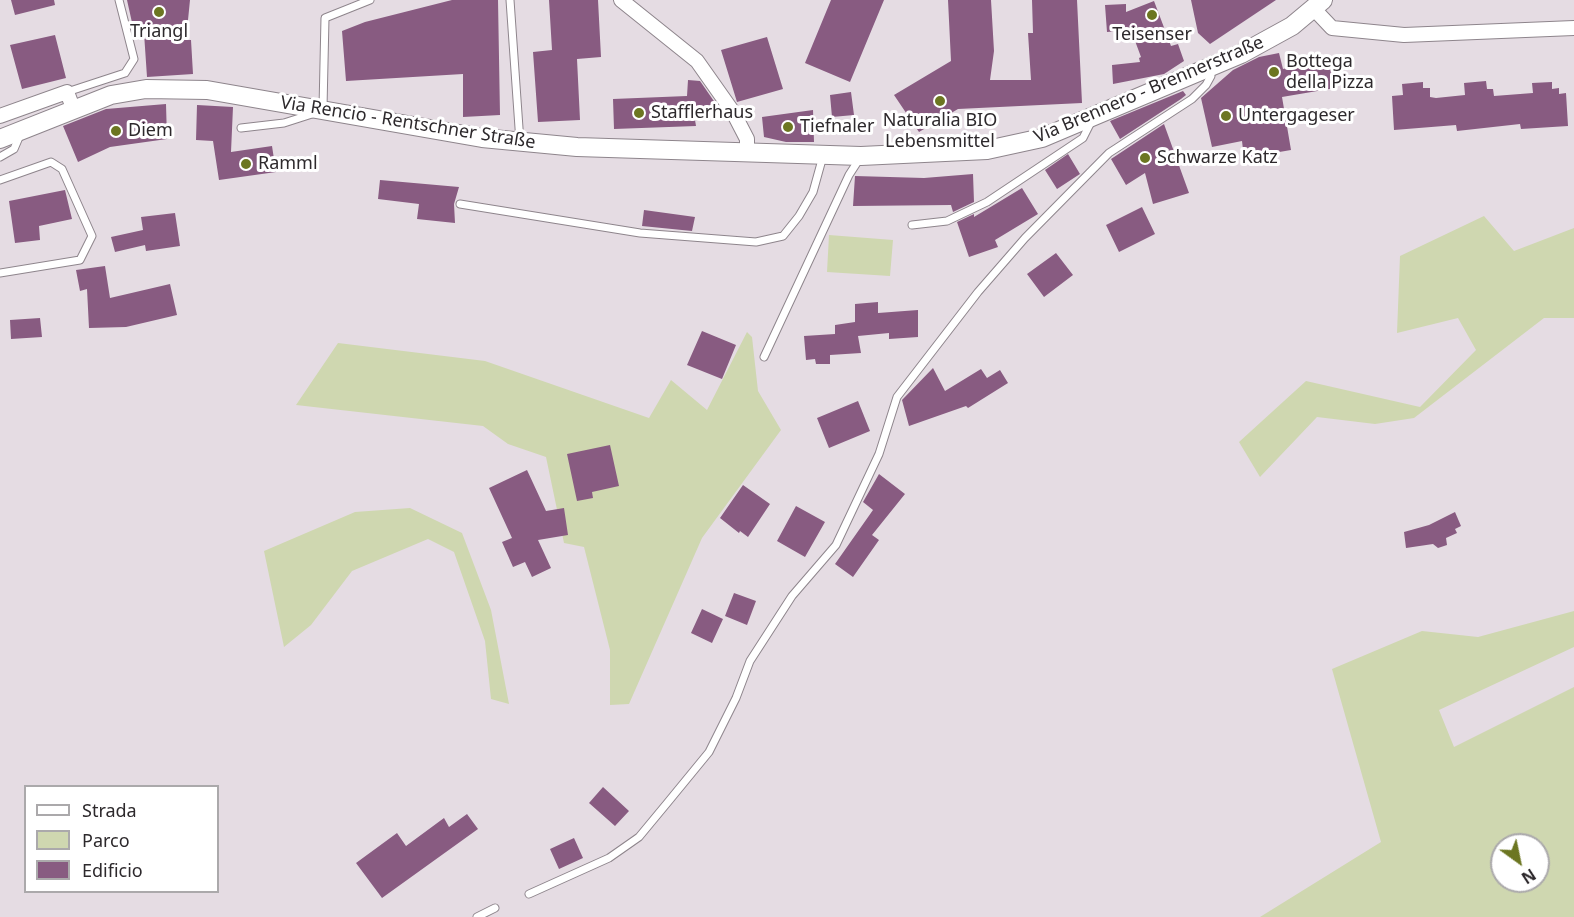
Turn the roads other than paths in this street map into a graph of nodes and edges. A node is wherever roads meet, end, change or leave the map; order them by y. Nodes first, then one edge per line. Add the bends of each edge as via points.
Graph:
1 (119, 0) edge
2 (370, 0) edge
3 (510, 0) edge
4 (621, 0) edge
5 (1318, 5) edge
6 (1574, 28) edge
7 (1208, 67) junction
8 (70, 100) junction
9 (322, 111) junction
10 (0, 116) edge
11 (1094, 116) junction
12 (241, 128) dead end
13 (21, 130) junction
14 (0, 139) edge
15 (520, 141) junction
16 (747, 151) junction
17 (823, 153) junction
18 (861, 156) junction
19 (0, 157) edge
20 (0, 180) edge
21 (460, 204) dead end
22 (912, 225) dead end
23 (0, 273) edge
24 (764, 357) dead end
25 (528, 894) dead end
26 (495, 908) dead end
27 (477, 917) edge

1 - 8 lane, Via Rencio - Rentschner Straße via 134,60 124,73
2 - 9 lane via 325,18
3 - 15 lane
4 - 16 street via 697,61 733,112 747,139
5 - 6 street via 1332,28 1404,35
5 - 7 street, Via Brennero - Brennerstraße via 1268,40
7 - 11 street, Via Brennero - Brennerstraße
7 - 25 lane via 1206,85 1192,99 1109,153 1025,238 897,397 879,454 836,545 792,596 756,652 709,752 682,785 639,837 609,858
8 - 9 street, Via Rencio - Rentschner Straße via 146,89 207,90
8 - 10 street, Via Rencio - Rentschner Straße
8 - 13 street, Via Rencio - Rentschner Straße
9 - 12 lane via 284,123
9 - 15 street, Via Rencio - Rentschner Straße
11 - 18 street, Via Brennero - Brennerstraße via 1042,138 987,150
11 - 22 lane via 1083,138 987,202 947,221
13 - 14 street, Via Rencio - Rentschner Straße
13 - 19 lane via 14,149
15 - 16 street, Via Rencio - Rentschner Straße via 577,147
16 - 17 street, Via Brennero - Brennerstraße
17 - 18 street, Via Brennero - Brennerstraße
17 - 21 lane via 813,192 799,216 783,236 756,242 640,233
18 - 24 lane
20 - 23 lane via 51,162 62,169 92,236 80,260
26 - 27 lane

